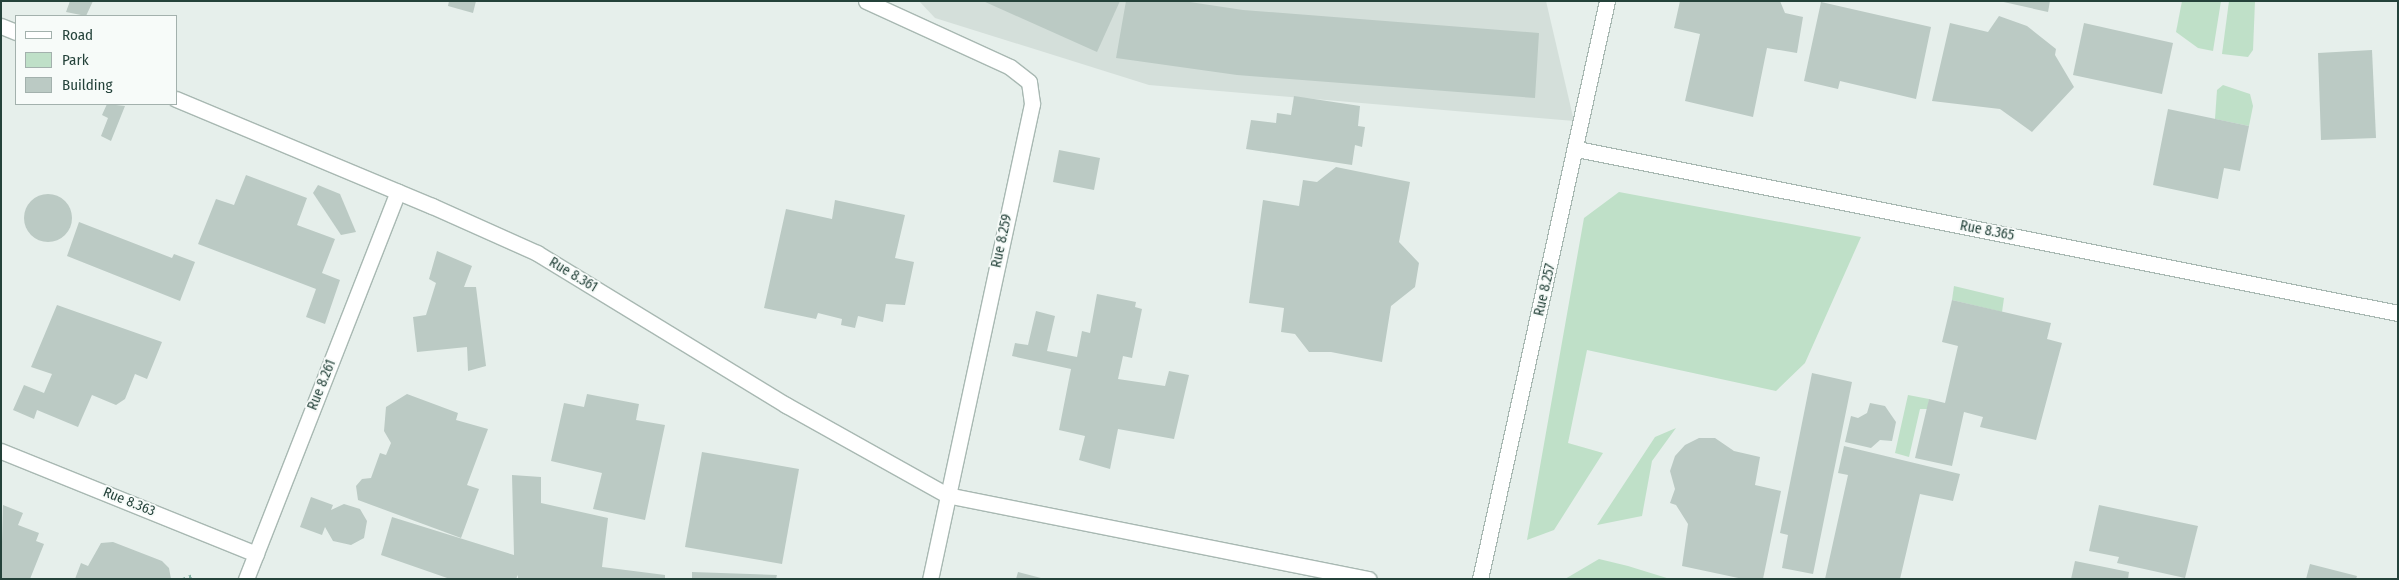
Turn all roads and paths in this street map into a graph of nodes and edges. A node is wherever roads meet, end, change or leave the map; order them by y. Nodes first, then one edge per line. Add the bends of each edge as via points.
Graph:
1 (866, 1) edge
2 (1607, 1) edge
3 (1, 26) edge
4 (15, 32) edge
5 (178, 100) edge
6 (1577, 149) junction
7 (398, 192) junction
8 (2398, 313) edge
9 (1, 451) edge
10 (947, 495) junction
11 (256, 554) junction
12 (193, 575) dead end
13 (183, 579) edge
14 (246, 579) edge
15 (930, 579) edge
16 (1369, 579) edge
17 (1480, 579) edge

1 - 10 street, Rue 8.259 via 1010,67 1029,82 1032,104
2 - 6 street, Rue 8.257
3 - 4 street
5 - 7 street, Rue 8.361
6 - 8 street, Rue 8.365
6 - 17 street, Rue 8.257
7 - 10 street, Rue 8.361 via 537,253 786,405
7 - 11 street, Rue 8.261
9 - 11 street, Rue 8.363
10 - 15 street, Rue 8.259
10 - 16 street, Rue 8.361
11 - 14 street, Rue 8.261
12 - 13 path

